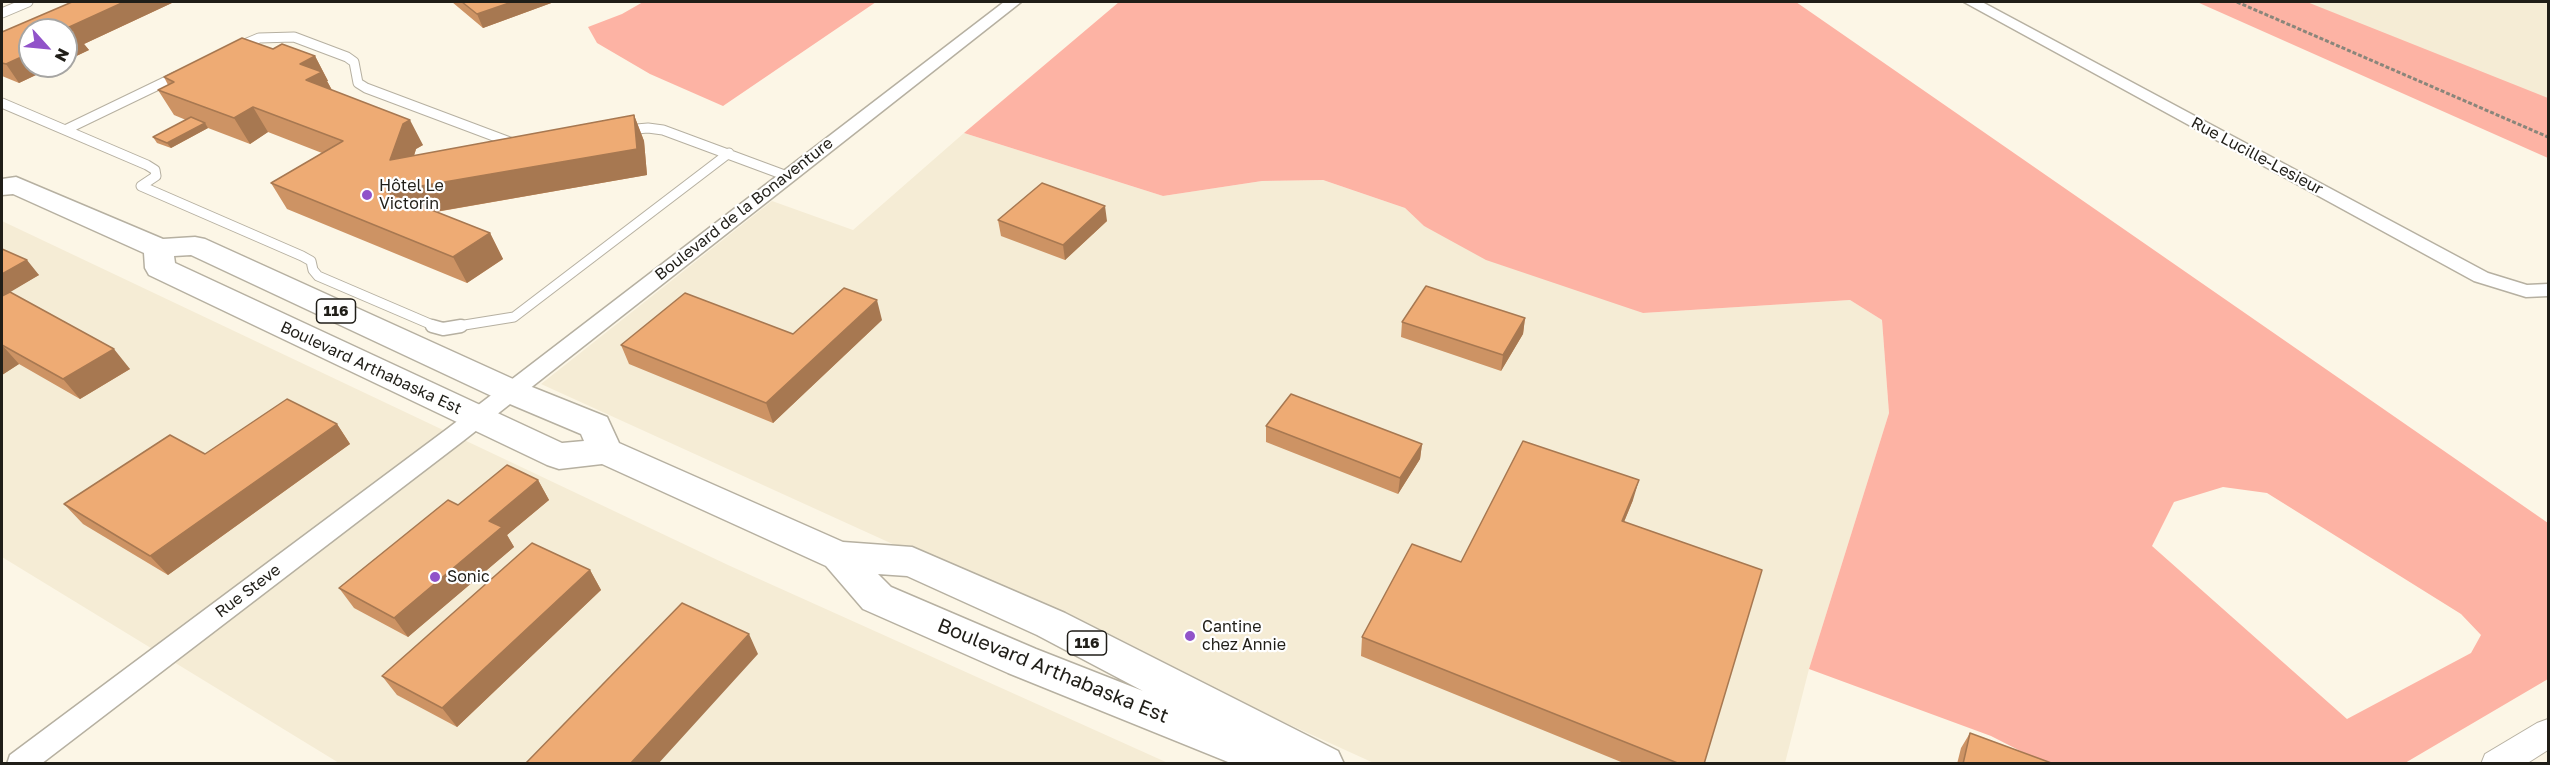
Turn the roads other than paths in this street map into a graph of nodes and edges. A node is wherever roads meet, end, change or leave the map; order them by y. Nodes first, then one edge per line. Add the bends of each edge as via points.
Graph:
1 (28, 2) edge
2 (1013, 2) edge
3 (1972, 2) edge
4 (2, 13) edge
5 (226, 53) edge
6 (183, 73) edge
7 (4, 106) edge
8 (65, 129) junction
9 (612, 133) edge
10 (523, 145) edge
11 (729, 153) junction
12 (788, 176) junction
13 (6, 178) edge
14 (159, 248) junction
15 (2548, 290) edge
16 (510, 391) junction
17 (476, 417) junction
18 (605, 451) junction
19 (839, 556) junction
20 (2548, 733) edge
21 (20, 764) edge
22 (1282, 764) edge
23 (1323, 764) edge
24 (2497, 764) edge

1 - 4 lane
2 - 12 street, Boulevard de la Bonaventure
3 - 15 street, Rue Lucille-Lesieur via 2481,277 2526,291
5 - 10 lane via 259,38 294,37 347,57 354,62 358,83 366,88
6 - 8 lane
7 - 8 lane
8 - 11 lane via 155,170 156,176 141,186 302,256 311,261 318,276 444,329 514,317
9 - 11 lane via 663,130
11 - 12 lane
12 - 16 street, Boulevard de la Bonaventure
13 - 14 main road, 116
14 - 16 main road, 116 via 195,246
14 - 17 main road, Boulevard Arthabaska Est / 116 via 159,268
16 - 17 street, Boulevard de la Bonaventure
16 - 18 main road, 116 via 595,426
17 - 18 main road, Boulevard Arthabaska Est / 116 via 559,456
17 - 21 street, Rue Steve
18 - 19 main road, Boulevard Arthabaska Est / 116
19 - 22 main road, Boulevard Arthabaska Est / 116 via 877,597 1022,662
19 - 23 main road, Boulevard Arthabaska Est / 116 via 912,562 1051,624
20 - 24 street

